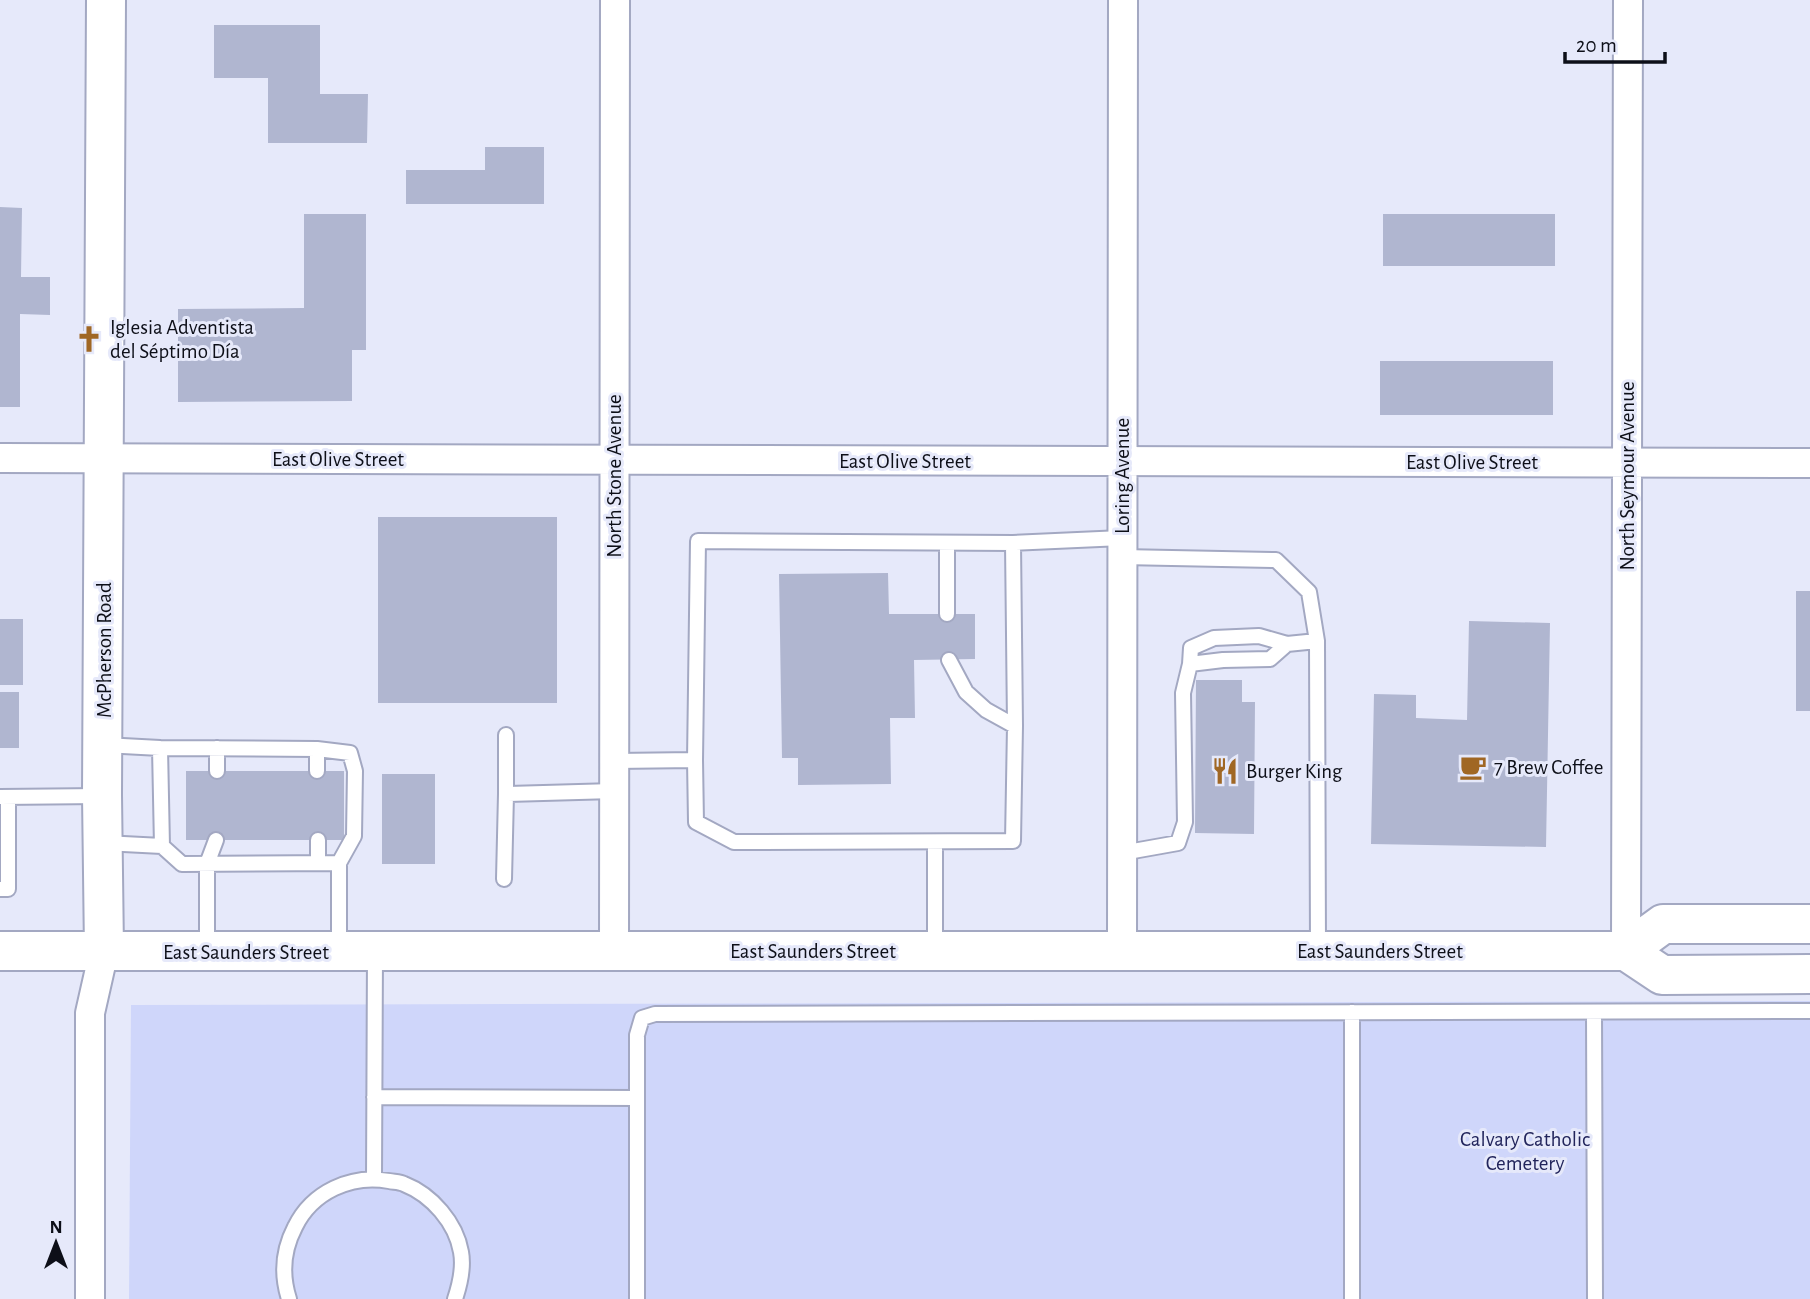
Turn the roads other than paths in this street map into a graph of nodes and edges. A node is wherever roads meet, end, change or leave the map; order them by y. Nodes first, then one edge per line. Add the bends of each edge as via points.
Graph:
1 (106, 0) edge
2 (615, 0) edge
3 (1123, 0) edge
4 (1628, 0) edge
5 (0, 458) edge
6 (105, 458) junction
7 (614, 460) junction
8 (1122, 461) junction
9 (1627, 462) junction
10 (1810, 463) edge
11 (947, 543) junction
12 (1013, 543) junction
13 (1122, 547) junction
14 (947, 614) dead end
15 (1317, 641) junction
16 (1287, 644) junction
17 (948, 660) dead end
18 (1190, 664) junction
19 (1015, 726) junction
20 (506, 736) dead end
21 (103, 745) junction
22 (160, 748) junction
23 (217, 748) junction
24 (317, 749) junction
25 (695, 760) junction
26 (615, 761) junction
27 (217, 771) dead end
28 (317, 771) dead end
29 (614, 791) junction
30 (506, 794) junction
31 (103, 796) junction
32 (4, 797) edge
33 (216, 839) dead end
34 (318, 839) dead end
35 (935, 842) junction
36 (103, 843) junction
37 (162, 846) junction
38 (1122, 853) junction
39 (318, 863) junction
40 (338, 863) junction
41 (206, 864) junction
42 (504, 879) dead end
43 (0, 889) edge
44 (1810, 924) edge
45 (0, 951) edge
46 (104, 951) junction
47 (208, 951) junction
48 (935, 951) junction
49 (1122, 951) junction
50 (1318, 951) junction
51 (1626, 951) junction
52 (357, 952) junction
53 (614, 952) junction
54 (1810, 974) edge
55 (1810, 1011) edge
56 (1352, 1012) junction
57 (1594, 1012) junction
58 (374, 1097) junction
59 (637, 1098) junction
60 (374, 1179) junction
61 (90, 1299) edge
62 (289, 1299) edge
63 (455, 1299) edge
64 (637, 1299) edge
65 (1352, 1299) edge
66 (1595, 1299) edge

1 - 6 main road, McPherson Road
2 - 7 street, North Stone Avenue
3 - 8 street, Loring Avenue
4 - 9 street, North Seymour Avenue
5 - 6 street, East Olive Street
6 - 7 street, East Olive Street
6 - 21 main road, McPherson Road
7 - 8 street, East Olive Street
7 - 26 street, North Stone Avenue
8 - 9 street, East Olive Street
8 - 13 street, Loring Avenue
9 - 10 street, East Olive Street
9 - 51 street, North Seymour Avenue
11 - 12 lane
11 - 14 lane
11 - 25 lane via 698,541
12 - 13 lane
12 - 19 lane
13 - 15 lane via 1276,560 1309,592
13 - 38 street, Loring Avenue
15 - 16 lane
15 - 50 lane
16 - 18 lane via 1270,659
16 - 18 lane via 1259,636 1214,638 1191,648
17 - 19 lane via 966,692
18 - 38 lane via 1183,693 1185,822 1178,843
19 - 35 lane via 1013,841
20 - 30 lane
21 - 22 lane
21 - 31 main road, McPherson Road
22 - 23 lane
22 - 37 lane
23 - 24 lane
23 - 27 lane
24 - 28 lane
24 - 40 lane via 350,753 355,771 354,836
25 - 26 lane
25 - 35 lane via 696,822 734,842
26 - 29 street, North Stone Avenue
29 - 30 lane
29 - 53 street, North Stone Avenue
30 - 42 lane
31 - 32 lane
31 - 36 main road, McPherson Road
32 - 43 lane via 8,889
33 - 41 lane
34 - 39 lane
35 - 48 lane
36 - 37 lane
36 - 46 main road, McPherson Road
37 - 41 lane via 183,864
38 - 49 street, Loring Avenue
39 - 40 lane
39 - 41 lane
40 - 52 lane
41 - 47 lane
44 - 51 main road via 1662,924
45 - 46 main road, East Saunders Street
46 - 47 main road, East Saunders Street
46 - 61 street, McPherson Road via 90,1013
47 - 52 main road, East Saunders Street
48 - 49 main road, East Saunders Street
48 - 53 main road, East Saunders Street
49 - 50 main road, East Saunders Street
50 - 51 main road, East Saunders Street
51 - 54 main road via 1662,975
52 - 53 main road, East Saunders Street
52 - 58 lane
55 - 57 lane
56 - 57 lane
56 - 59 lane via 655,1014 642,1018 637,1035
56 - 65 lane
57 - 66 lane
58 - 59 lane
58 - 60 lane
59 - 64 lane
60 - 62 lane via 346,1182 320,1195 300,1216 288,1241 283,1269
60 - 63 lane via 413,1189 450,1223 461,1251 461,1282

